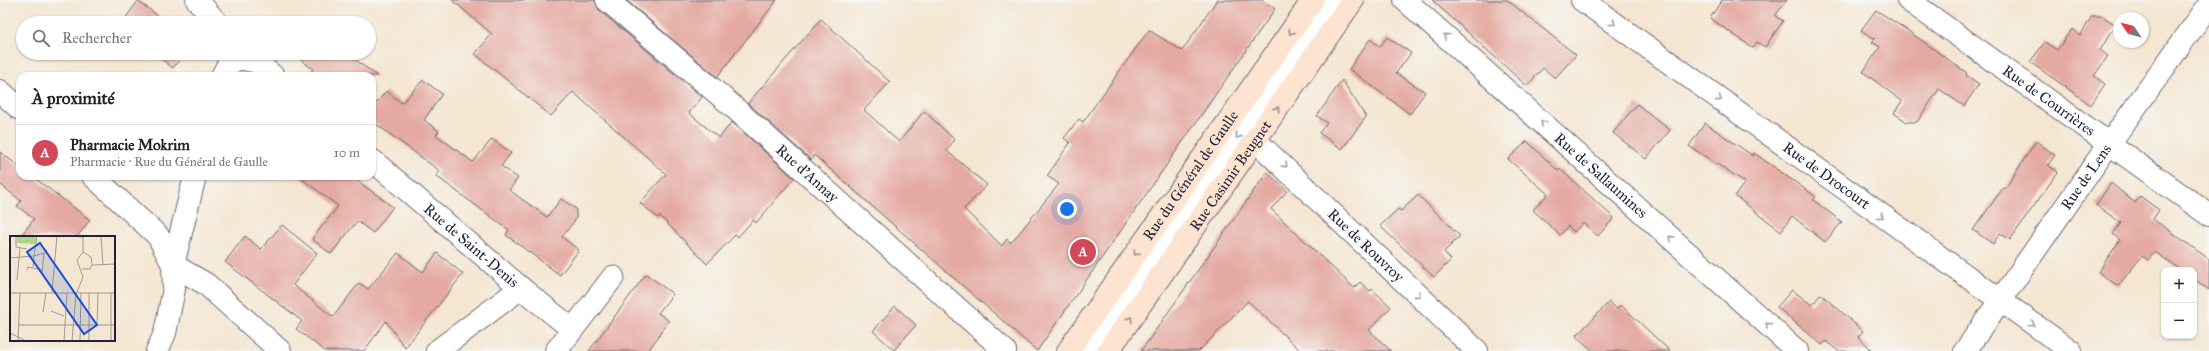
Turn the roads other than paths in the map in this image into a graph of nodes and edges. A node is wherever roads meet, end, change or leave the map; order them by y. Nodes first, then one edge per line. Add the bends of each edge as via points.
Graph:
1 (197, 0) edge
2 (607, 0) edge
3 (1313, 0) edge
4 (1332, 0) edge
5 (1353, 0) edge
6 (1406, 0) edge
7 (1582, 0) edge
8 (1908, 0) edge
9 (2209, 5) edge
10 (211, 16) edge
11 (232, 60) edge
12 (251, 60) edge
13 (224, 72) edge
14 (268, 72) edge
15 (0, 91) edge
16 (16, 105) edge
17 (1256, 140) junction
18 (2109, 144) junction
19 (376, 163) edge
20 (97, 180) edge
21 (194, 180) edge
22 (2209, 215) edge
23 (173, 265) junction
24 (613, 277) dead end
25 (521, 288) junction
26 (2000, 301) junction
27 (572, 329) junction
28 (157, 351) edge
29 (280, 351) edge
30 (438, 351) edge
31 (556, 351) edge
32 (1005, 351) edge
33 (1068, 351) edge
34 (1089, 351) edge
35 (1108, 351) edge
36 (1477, 351) edge
37 (1797, 351) edge
38 (1965, 351) edge
39 (2071, 351) edge

1 - 10 street
2 - 32 street, Rue d'Annay via 729,102
3 -> 33 main road, Rue du Général de Gaulle
4 -> 34 lane
17 -> 5 main road, Rue Casimir Beugnet
37 -> 6 street, Rue de Sallaumines
7 -> 26 street, Rue de Drocourt
8 - 18 street, Rue de Courrières
9 - 18 street, Rue de Lens
11 - 13 street
12 - 14 street
15 - 16 street
35 -> 17 main road, Rue Casimir Beugnet
17 -> 36 street, Rue de Rouvroy
18 - 22 street, Rue de Courrières
18 - 26 street, Rue de Lens
19 - 25 street, Rue de Saint-Denis
20 - 23 street via 158,236
21 - 23 street
23 - 28 street via 174,289 165,333
23 - 29 street via 206,284
24 - 27 street
25 - 27 street, Rue de Saint-Denis
25 - 30 street
26 - 38 street, Rue de Lens
26 -> 39 street, Rue de Drocourt
27 - 31 street

